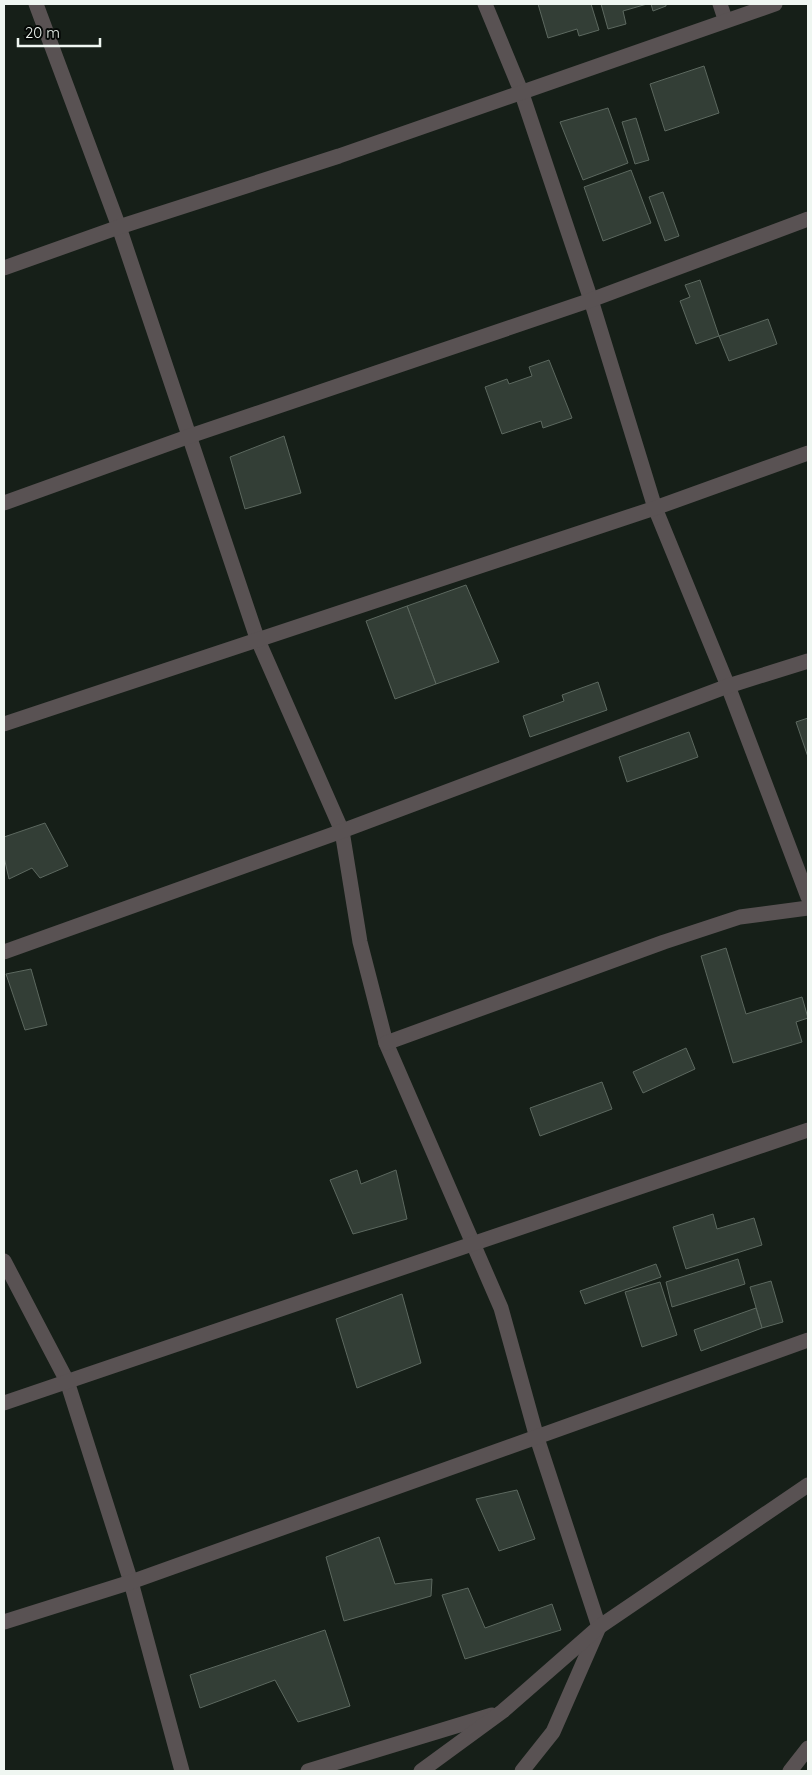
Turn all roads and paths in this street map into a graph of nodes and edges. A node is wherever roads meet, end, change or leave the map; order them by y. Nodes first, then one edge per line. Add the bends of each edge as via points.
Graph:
1 (36, 4) edge
2 (485, 4) edge
3 (720, 4) edge
4 (775, 4) edge
5 (725, 19) junction
6 (521, 91) junction
7 (808, 219) edge
8 (119, 227) junction
9 (4, 268) edge
10 (591, 300) junction
11 (190, 436) junction
12 (808, 453) edge
13 (4, 503) edge
14 (655, 508) junction
15 (256, 638) junction
16 (808, 661) edge
17 (728, 686) junction
18 (4, 724) edge
19 (342, 830) junction
20 (808, 897) edge
21 (808, 908) edge
22 (4, 952) edge
23 (386, 1043) junction
24 (808, 1130) edge
25 (472, 1244) junction
26 (4, 1261) edge
27 (808, 1340) edge
28 (67, 1380) junction
29 (4, 1403) edge
30 (537, 1438) junction
31 (808, 1485) edge
32 (131, 1582) junction
33 (4, 1622) edge
34 (599, 1627) junction
35 (503, 1711) junction
36 (808, 1748) edge
37 (182, 1771) edge
38 (308, 1771) edge
39 (421, 1771) edge
40 (522, 1771) edge
41 (790, 1771) edge

1 - 8 street
2 - 6 street
3 - 5 street
4 - 5 street
5 - 6 street
6 - 8 street via 339,156
6 - 10 street
7 - 10 street
8 - 9 street
8 - 11 street
10 - 11 street
10 - 14 street
11 - 13 street
11 - 15 street
12 - 14 street
14 - 15 street
14 - 17 street
15 - 18 street
15 - 19 street
16 - 17 street
17 - 19 street
17 - 20 street
19 - 22 street
19 - 23 street via 360,942
21 - 23 street via 740,917 689,933
23 - 25 street
24 - 25 street
25 - 28 street
25 - 30 street via 501,1308
26 - 28 street
27 - 30 street
28 - 29 street
28 - 32 street
30 - 32 street
30 - 34 street
31 - 34 street
32 - 33 street
32 - 37 street
34 - 35 street
34 - 40 street via 553,1732
35 - 38 street
35 - 39 street
36 - 41 street

